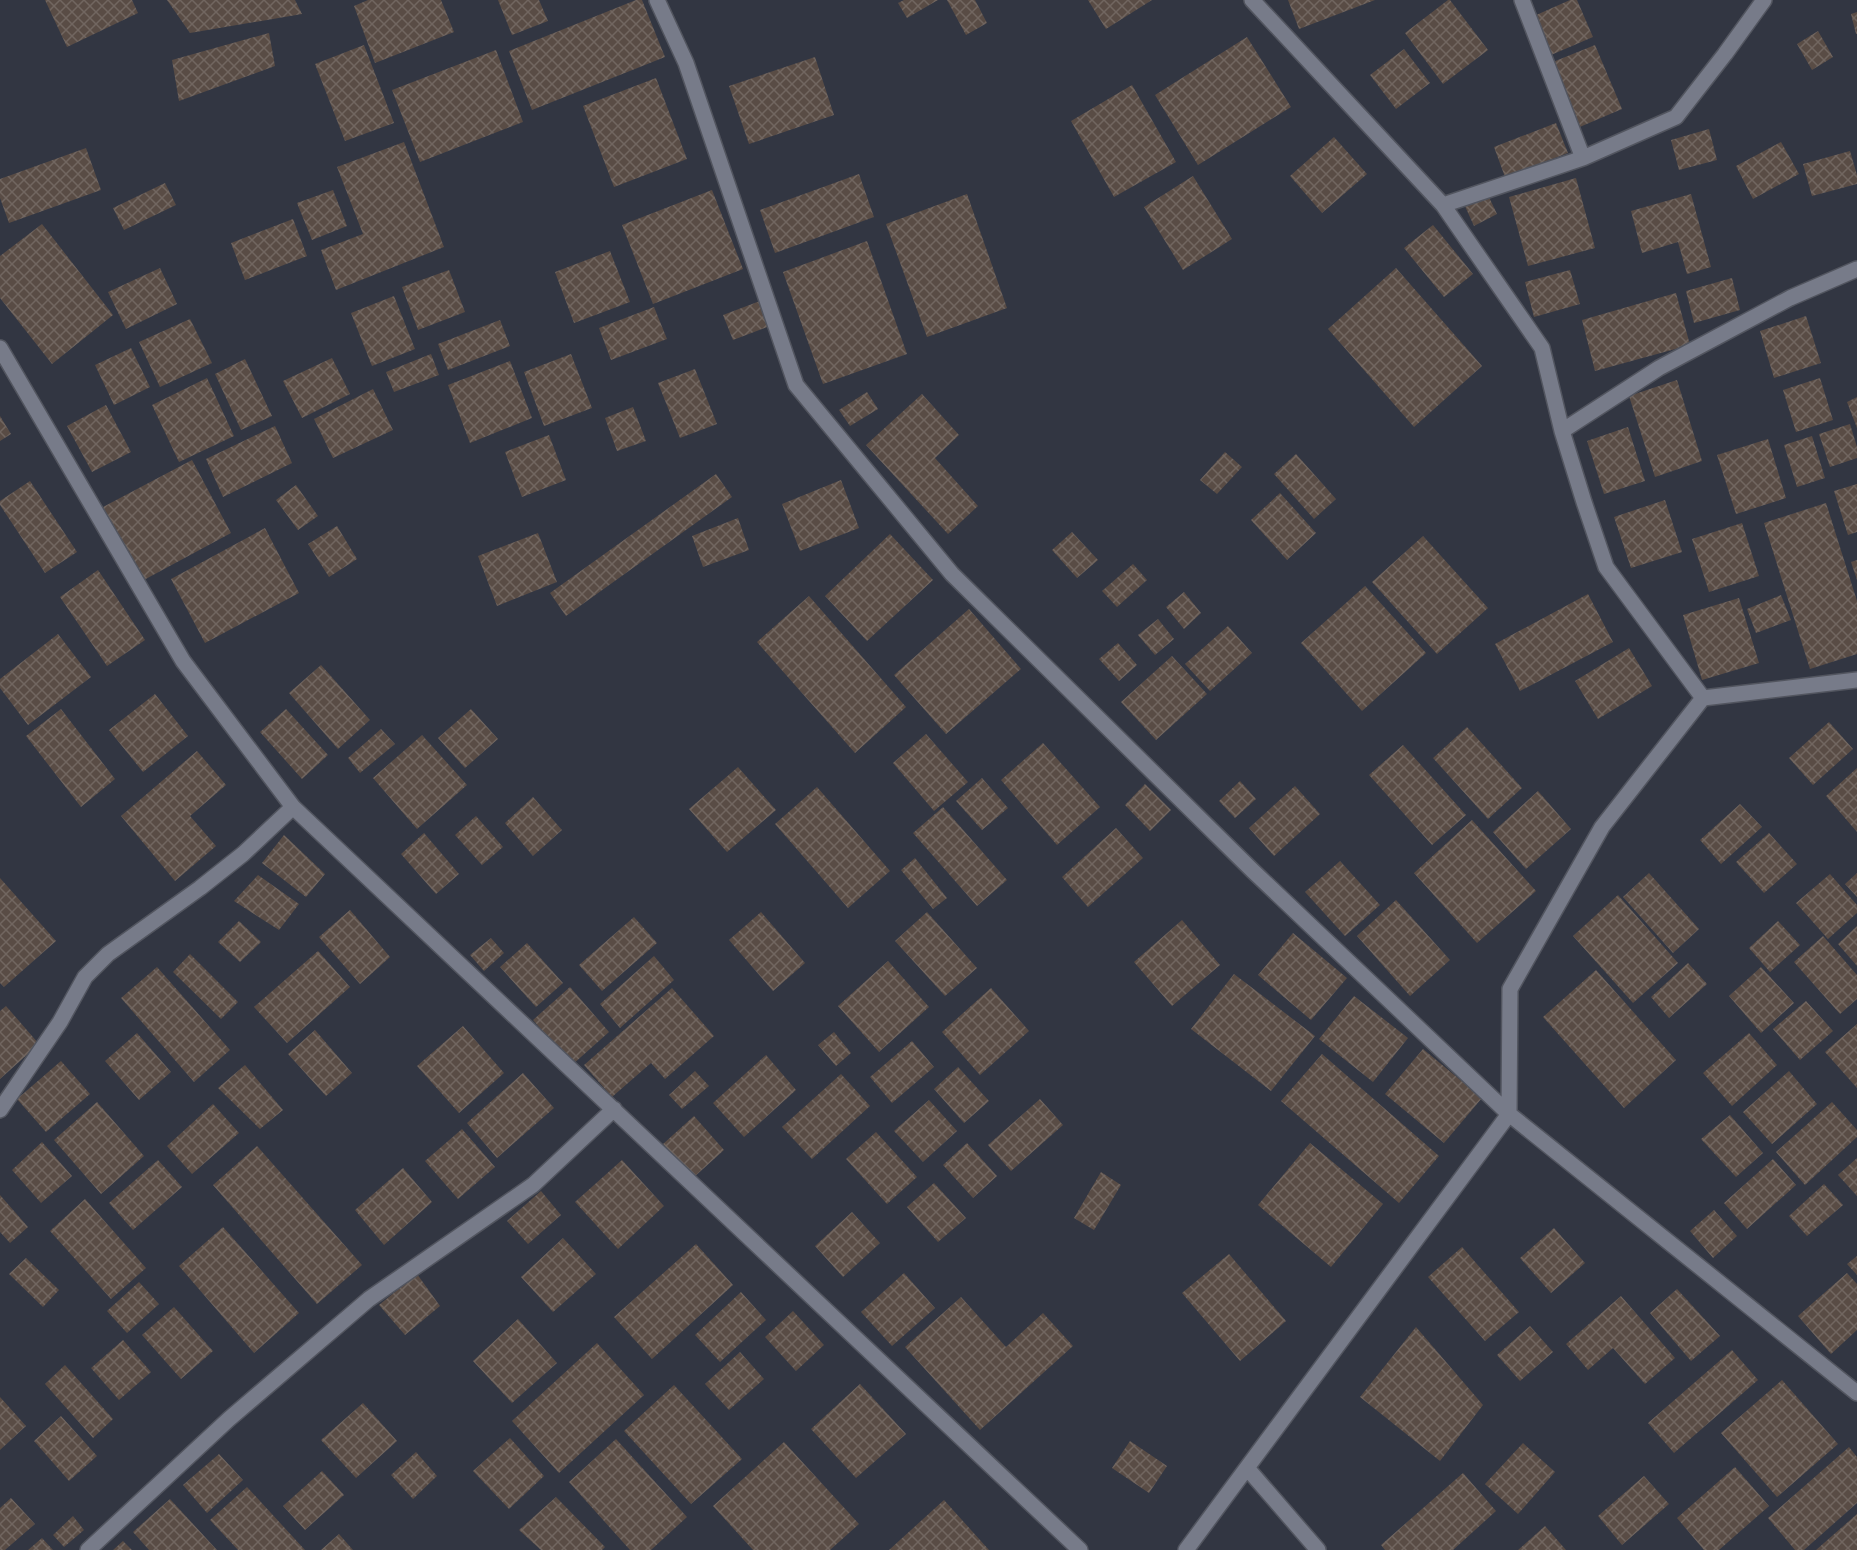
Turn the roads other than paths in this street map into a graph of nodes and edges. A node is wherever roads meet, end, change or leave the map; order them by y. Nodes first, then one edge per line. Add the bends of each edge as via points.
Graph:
1 (657, 0) edge
2 (1252, 0) edge
3 (1522, 0) edge
4 (1764, 0) edge
5 (1583, 158) junction
6 (1443, 205) junction
7 (1857, 269) edge
8 (0, 348) edge
9 (1562, 430) junction
10 (1857, 680) edge
11 (1703, 698) junction
12 (293, 807) junction
13 (614, 1109) junction
14 (0, 1110) edge
15 (1509, 1114) junction
16 (1857, 1393) edge
17 (1247, 1468) junction
18 (88, 1550) edge
19 (1080, 1550) edge
20 (1186, 1550) edge
21 (1318, 1550) edge

1 - 15 street via 686,63 796,385 952,574 1253,871
2 - 6 street
3 - 5 street
4 - 5 street via 1676,117
5 - 6 street
6 - 9 street via 1542,348
7 - 9 street via 1790,298 1659,368
8 - 12 street via 183,661
9 - 11 street via 1606,567
10 - 11 street
11 - 15 street via 1602,826 1510,989
12 - 13 street
12 - 14 street via 243,854 93,969
13 - 18 street via 533,1185 369,1299 229,1419
13 - 19 street
15 - 16 street
15 - 17 street
17 - 20 street
17 - 21 street

